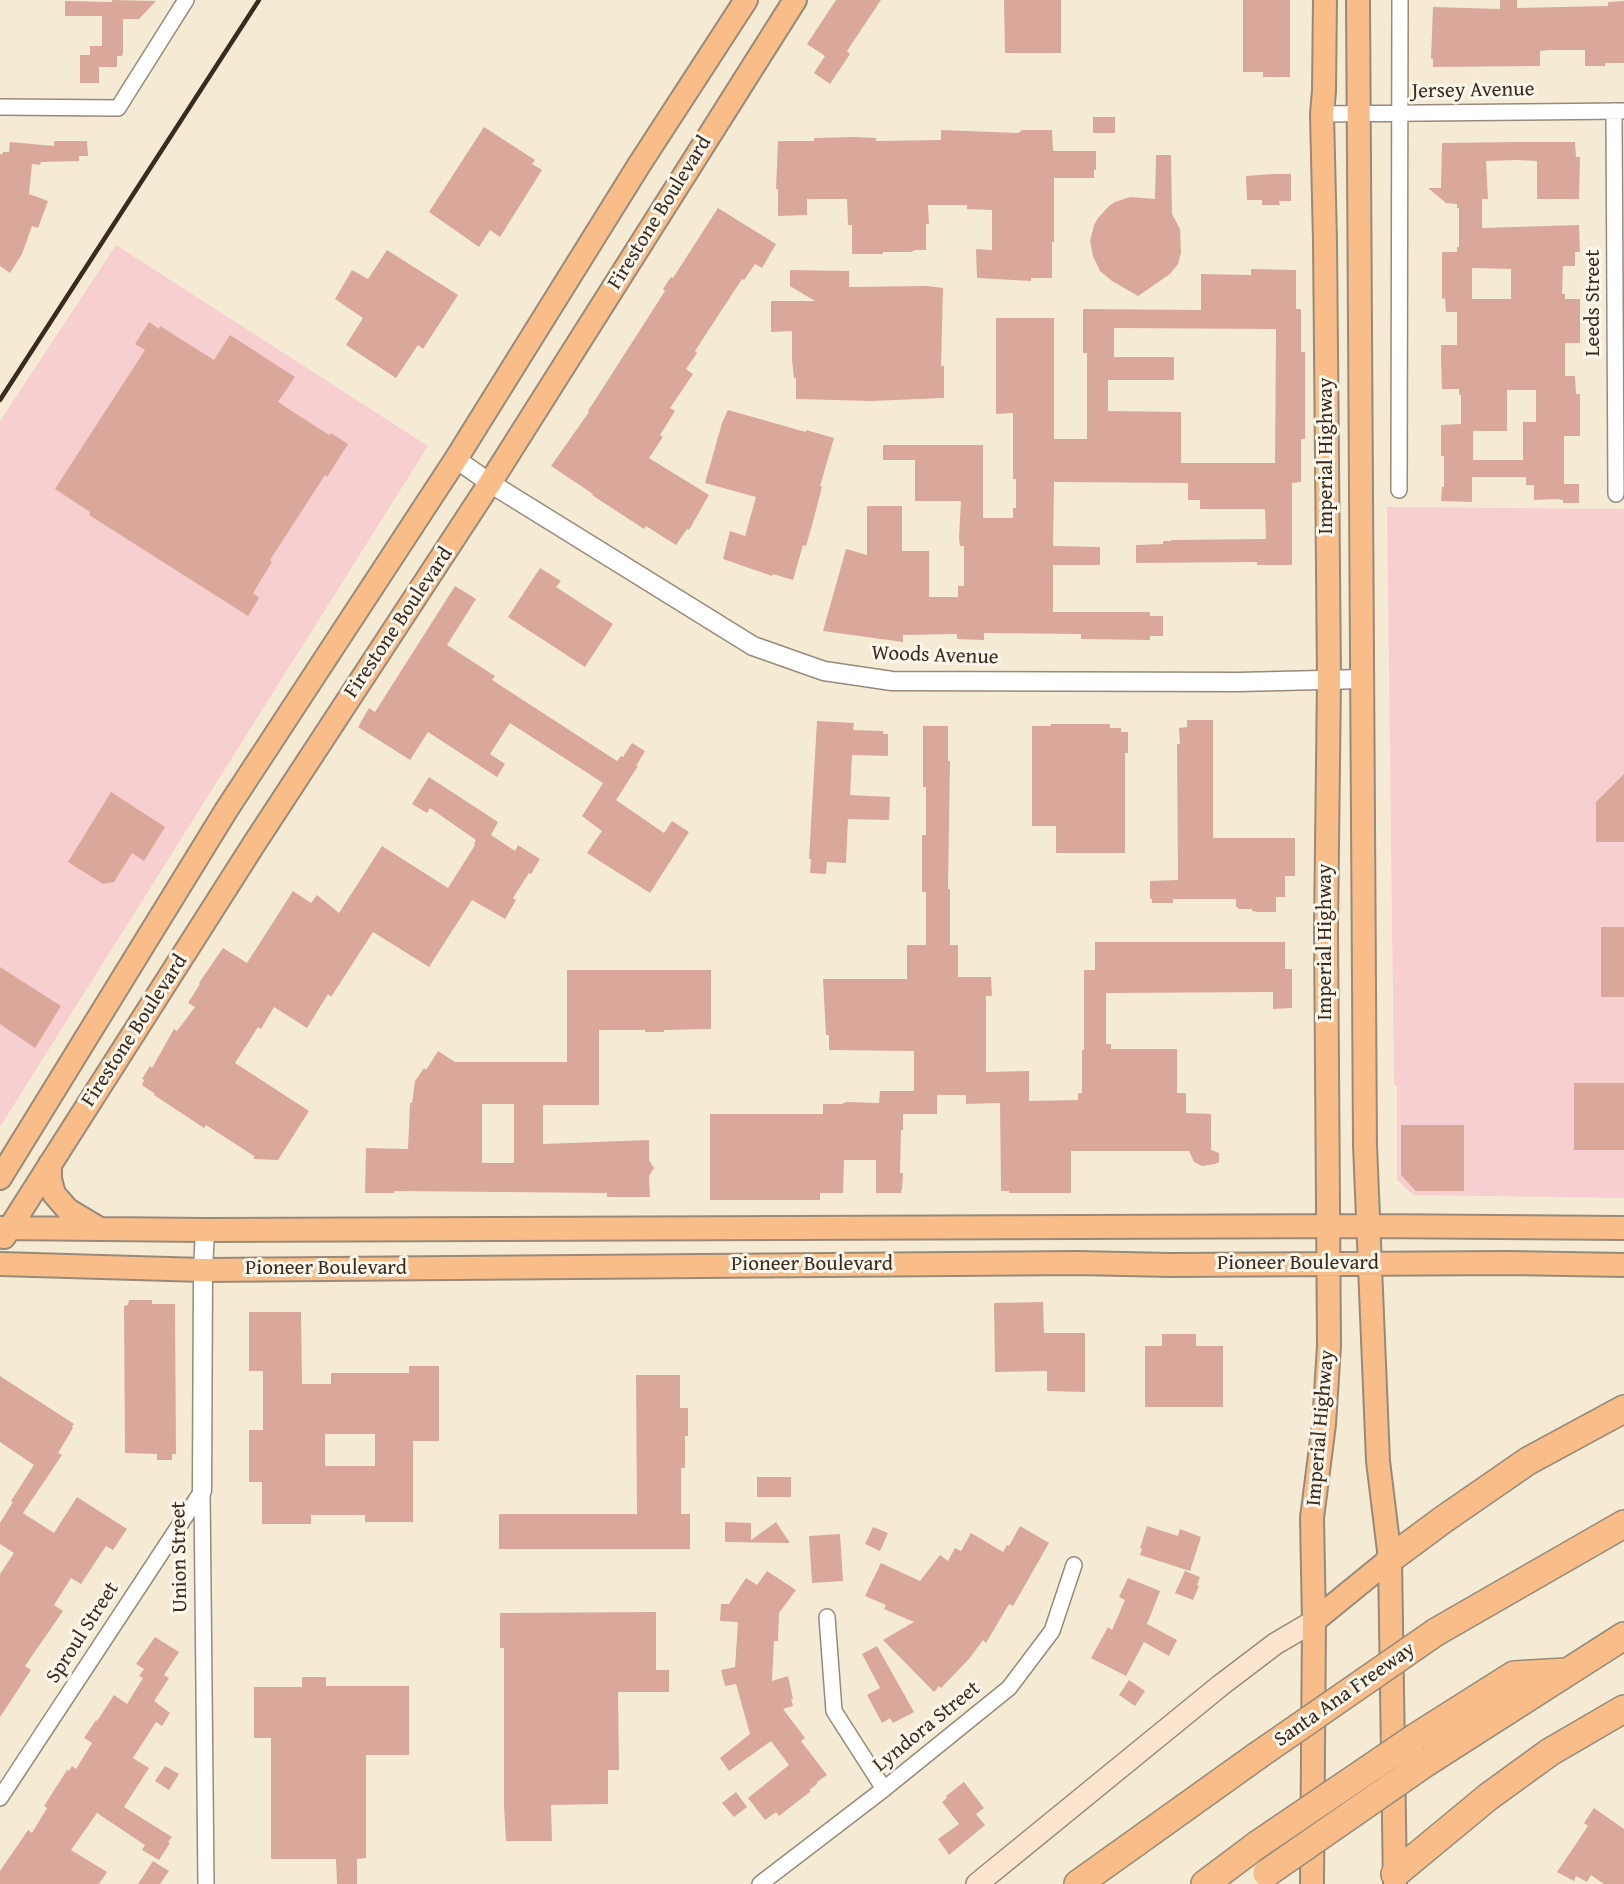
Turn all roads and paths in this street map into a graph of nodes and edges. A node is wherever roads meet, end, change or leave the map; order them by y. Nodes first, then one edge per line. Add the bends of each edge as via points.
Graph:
1 (186, 0) edge
2 (746, 0) edge
3 (795, 0) edge
4 (1325, 0) edge
5 (1358, 0) edge
6 (1400, 0) edge
7 (0, 107) edge
8 (1619, 111) edge
9 (1358, 113) junction
10 (1400, 113) junction
11 (1322, 114) junction
12 (456, 459) junction
13 (490, 483) junction
14 (1399, 490) dead end
15 (1616, 494) dead end
16 (1329, 679) junction
17 (1363, 679) junction
18 (50, 1164) junction
19 (0, 1178) edge
20 (1328, 1226) junction
21 (1370, 1226) junction
22 (1624, 1228) edge
23 (99, 1229) junction
24 (205, 1230) junction
25 (3, 1233) edge
26 (0, 1264) edge
27 (1328, 1264) junction
28 (1371, 1264) junction
29 (1624, 1265) edge
30 (203, 1270) junction
31 (1624, 1409) edge
32 (202, 1491) junction
33 (1624, 1524) edge
34 (1390, 1559) junction
35 (1074, 1566) dead end
36 (826, 1617) dead end
37 (1314, 1621) junction
38 (1624, 1636) edge
39 (1566, 1672) junction
40 (1624, 1709) edge
41 (884, 1789) junction
42 (0, 1798) edge
43 (1260, 1878) edge
44 (1391, 1881) edge
45 (206, 1884) edge
46 (760, 1884) edge
47 (978, 1884) edge
48 (1078, 1884) edge
49 (1205, 1884) edge
50 (1312, 1884) edge

1 - 7 street via 118,108
2 - 12 main road, Firestone Boulevard
3 - 13 main road, Firestone Boulevard
4 - 11 main road, Imperial Highway
5 - 9 main road, Imperial Highway
6 - 10 street
8 - 10 street, Jersey Avenue
8 - 15 street, Leeds Street
9 - 10 street, Jersey Avenue
9 - 11 street, Jersey Avenue
9 - 17 main road, Imperial Highway
10 - 14 street
11 - 16 main road, Imperial Highway
12 - 13 street, Woods Avenue
12 - 19 main road, Firestone Boulevard via 227,809
13 - 16 street, Woods Avenue via 753,645 824,671 892,681
13 - 18 main road, Firestone Boulevard
16 - 17 street, Woods Avenue
16 - 20 main road, Imperial Highway
17 - 21 main road, Imperial Highway via 1365,1135
18 - 23 main road via 54,1194 68,1210
18 - 25 main road, Firestone Boulevard
20 - 21 main road, Pioneer Boulevard
20 - 24 main road, Pioneer Boulevard
20 - 27 main road, Imperial Highway
21 - 22 main road, Pioneer Boulevard
21 - 28 main road, Imperial Highway
23 - 24 main road, Pioneer Boulevard
23 - 25 main road, Pioneer Boulevard
24 - 30 street, Union Street
26 - 30 main road, Pioneer Boulevard
27 - 28 main road, Pioneer Boulevard
27 - 30 main road, Pioneer Boulevard
27 - 37 main road, Imperial Highway via 1327,1389 1312,1518
28 - 29 main road, Pioneer Boulevard
28 - 34 main road, Imperial Highway via 1378,1461
30 - 32 street, Union Street
31 - 34 highway via 1528,1461
32 - 42 street, Sproul Street
32 - 45 street, Union Street
33 - 48 highway, Santa Ana Freeway, bridge via 1436,1632
34 - 37 main road
34 - 44 main road, Imperial Highway
35 - 41 street, Lyndora Street via 1052,1631 1009,1688
36 - 41 street via 834,1711
37 - 47 main road via 1275,1644 1221,1685
37 - 50 main road, Imperial Highway
38 - 39 highway
39 - 43 highway, bridge
39 - 49 highway, bridge via 1514,1675 1416,1737
40 - 44 highway via 1550,1752 1488,1797
41 - 46 street, Lyndora Street

